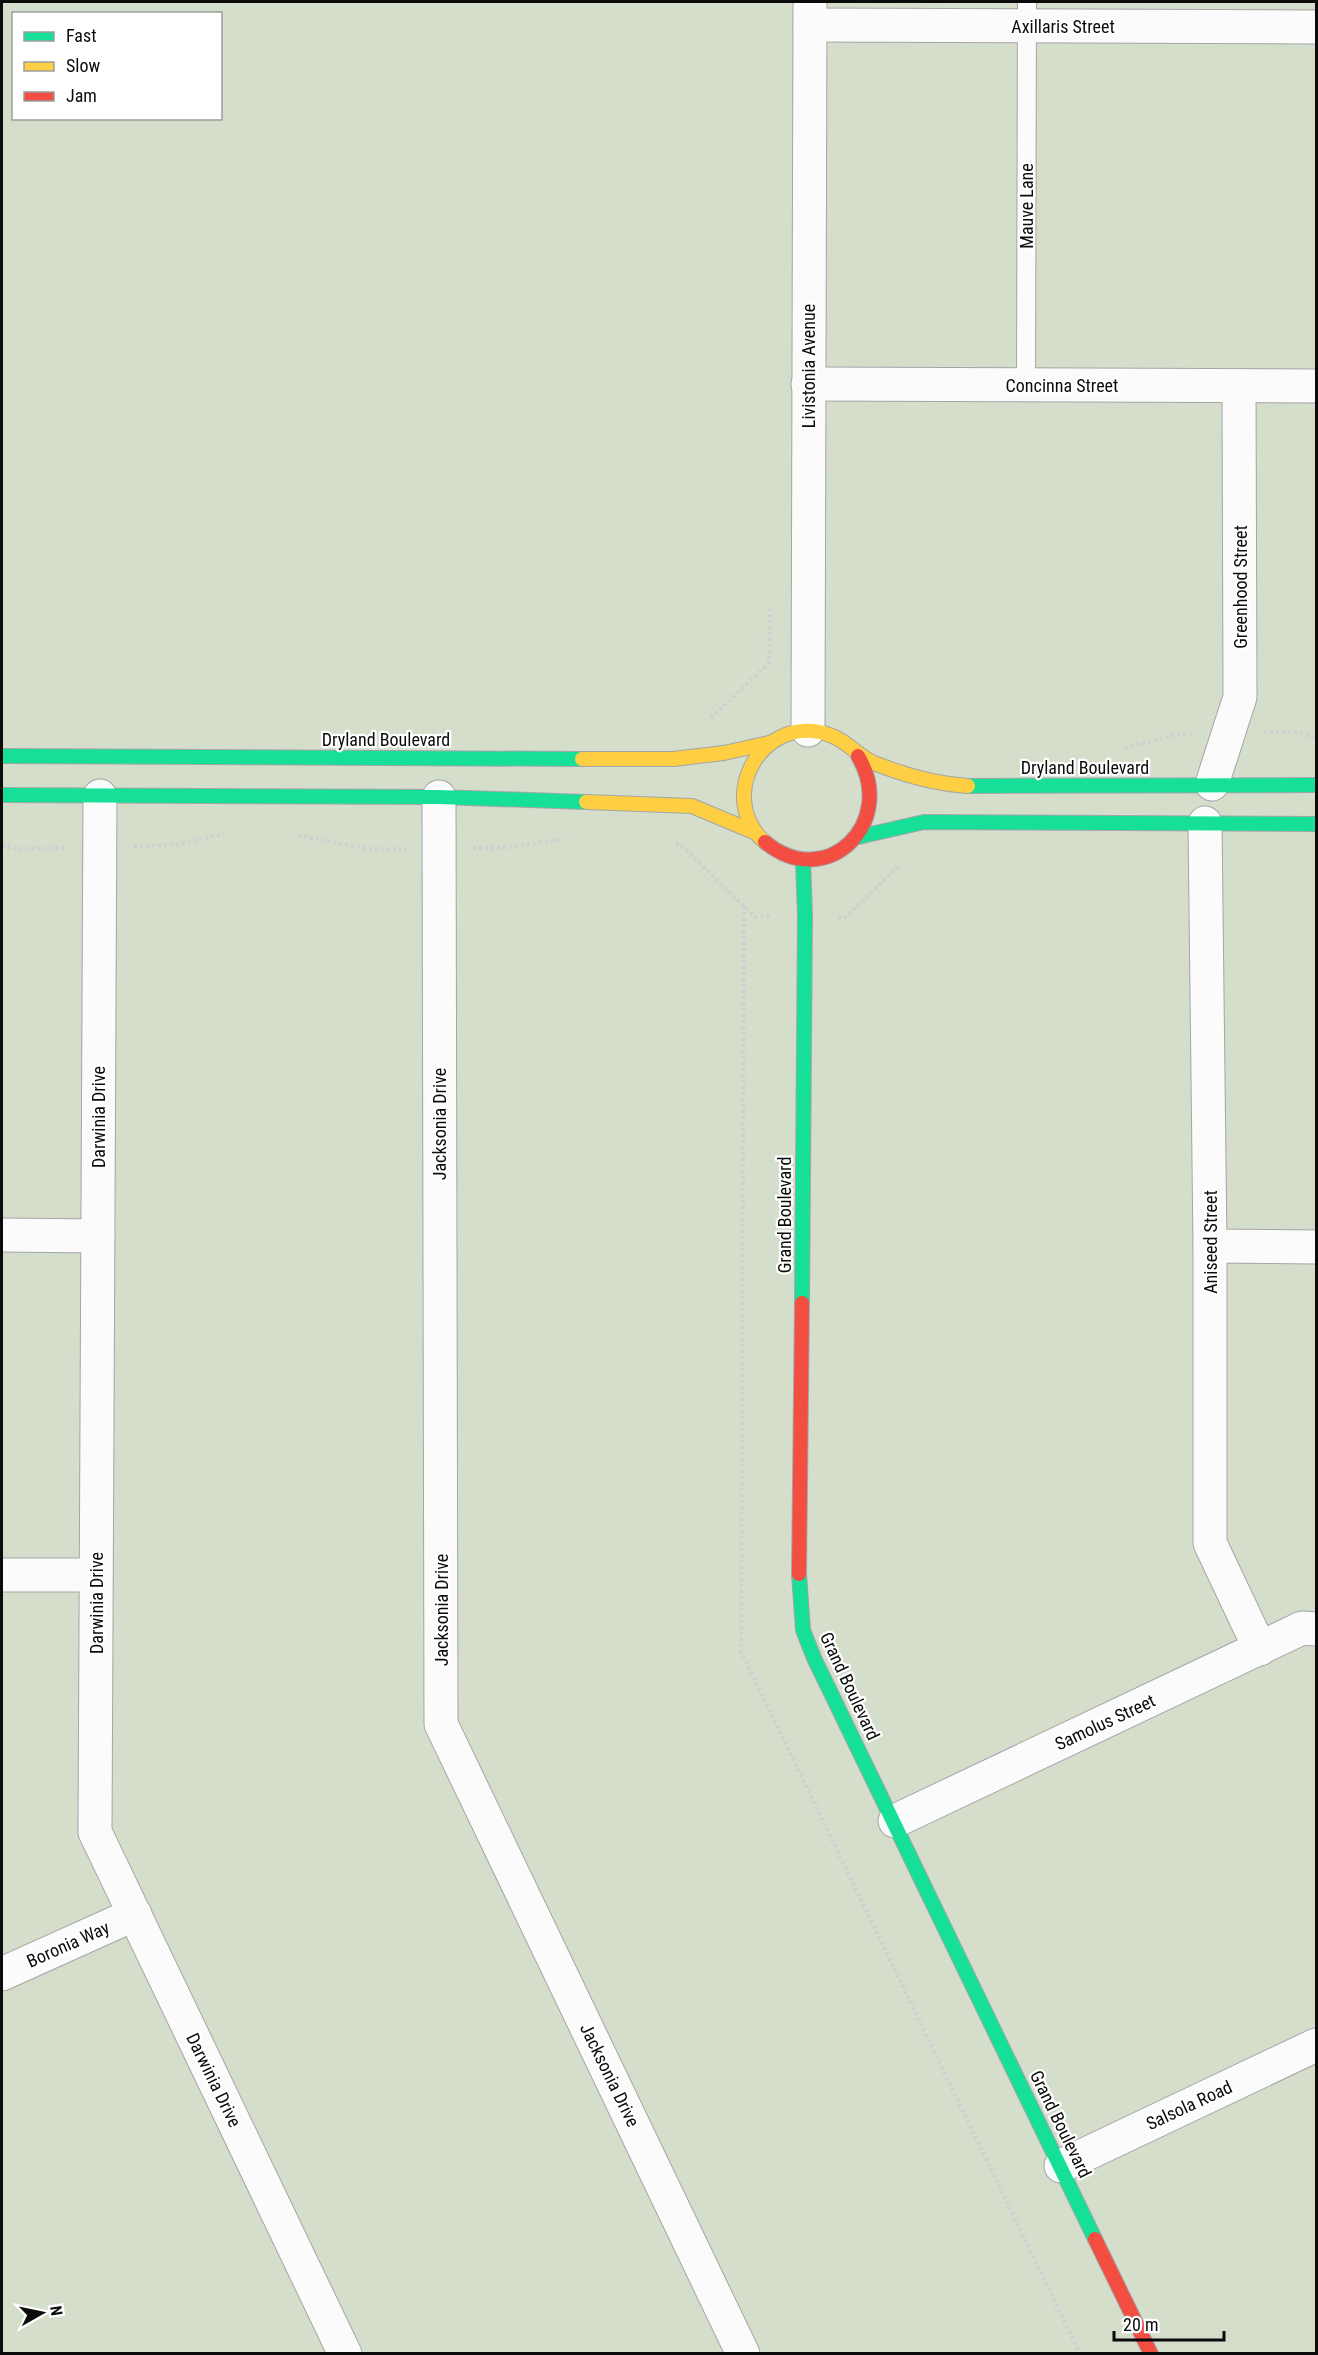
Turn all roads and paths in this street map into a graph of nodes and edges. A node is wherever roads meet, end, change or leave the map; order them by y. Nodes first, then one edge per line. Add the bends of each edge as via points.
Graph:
1 (810, 14) edge
2 (1027, 14) edge
3 (1317, 27) edge
4 (808, 384) junction
5 (1026, 385) junction
6 (1239, 386) junction
7 (1317, 386) edge
8 (770, 605) dead end
9 (808, 730) junction
10 (1230, 731) junction
11 (1317, 738) edge
12 (769, 743) junction
13 (1117, 750) dead end
14 (2, 756) edge
15 (691, 756) junction
16 (858, 756) junction
17 (1212, 784) junction
18 (1317, 785) edge
19 (2, 795) edge
20 (100, 796) junction
21 (439, 797) junction
22 (692, 806) junction
23 (1205, 824) junction
24 (1317, 824) edge
25 (754, 832) junction
26 (234, 834) dead end
27 (290, 835) dead end
28 (858, 837) junction
29 (568, 838) dead end
30 (668, 843) dead end
31 (2, 845) edge
32 (175, 845) dead end
33 (501, 848) dead end
34 (18, 849) dead end
35 (400, 849) dead end
36 (692, 856) junction
37 (803, 861) junction
38 (700, 864) dead end
39 (2, 1235) edge
40 (98, 1236) junction
41 (1210, 1246) junction
42 (1317, 1247) edge
43 (2, 1575) edge
44 (96, 1575) junction
45 (1317, 1629) edge
46 (1260, 1649) junction
47 (895, 1821) junction
48 (135, 1914) junction
49 (2, 1974) edge
50 (1317, 2044) edge
51 (1061, 2166) junction
52 (345, 2354) edge
53 (743, 2354) edge
54 (1151, 2354) edge

1 - 2 street, Axillaris Street
1 - 4 street, Livistonia Avenue
2 - 3 street, Axillaris Street
2 - 5 lane, Mauve Lane
4 - 5 street, Concinna Street
4 - 9 street, Livistonia Avenue
5 - 6 street, Concinna Street
6 - 7 street, Concinna Street
6 - 10 street, Greenhood Street via 1240,697
8 - 15 path via 769,663 700,728 691,729
9 - 12 street
9 - 16 street via 844,742
10 - 11 path via 1298,732
10 - 13 path via 1175,735
10 - 17 street, Greenhood Street
12 - 15 street, Dryland Boulevard
12 - 25 street via 756,755 743,788 743,806
14 - 15 street, Dryland Boulevard
16 - 17 street, Dryland Boulevard via 925,780 965,786
16 - 28 street via 872,788 871,805
17 - 18 street, Dryland Boulevard
19 - 20 street
20 - 21 street
20 - 40 street, Darwinia Drive
21 - 22 street
21 - 53 street, Jacksonia Drive via 441,1724
22 - 25 street
22 - 36 path
23 - 24 street
23 - 28 street via 924,822
23 - 41 street, Aniseed Street
25 - 37 street via 771,849
26 - 32 path
27 - 35 path via 368,849
28 - 37 street via 833,855
29 - 33 path
30 - 36 path via 680,844
31 - 34 path
36 - 38 path
37 - 47 street, Grand Boulevard via 799,1570 803,1630
39 - 40 street
40 - 44 street, Darwinia Drive
41 - 42 street
41 - 46 street, Aniseed Street via 1210,1544
43 - 44 street
44 - 48 street, Darwinia Drive via 95,1832
45 - 46 street, Samolus Street via 1302,1628
46 - 47 street, Samolus Street
47 - 51 street, Grand Boulevard
48 - 49 street, Boronia Way
48 - 52 street, Darwinia Drive
50 - 51 street, Salsola Road
51 - 54 street, Grand Boulevard

